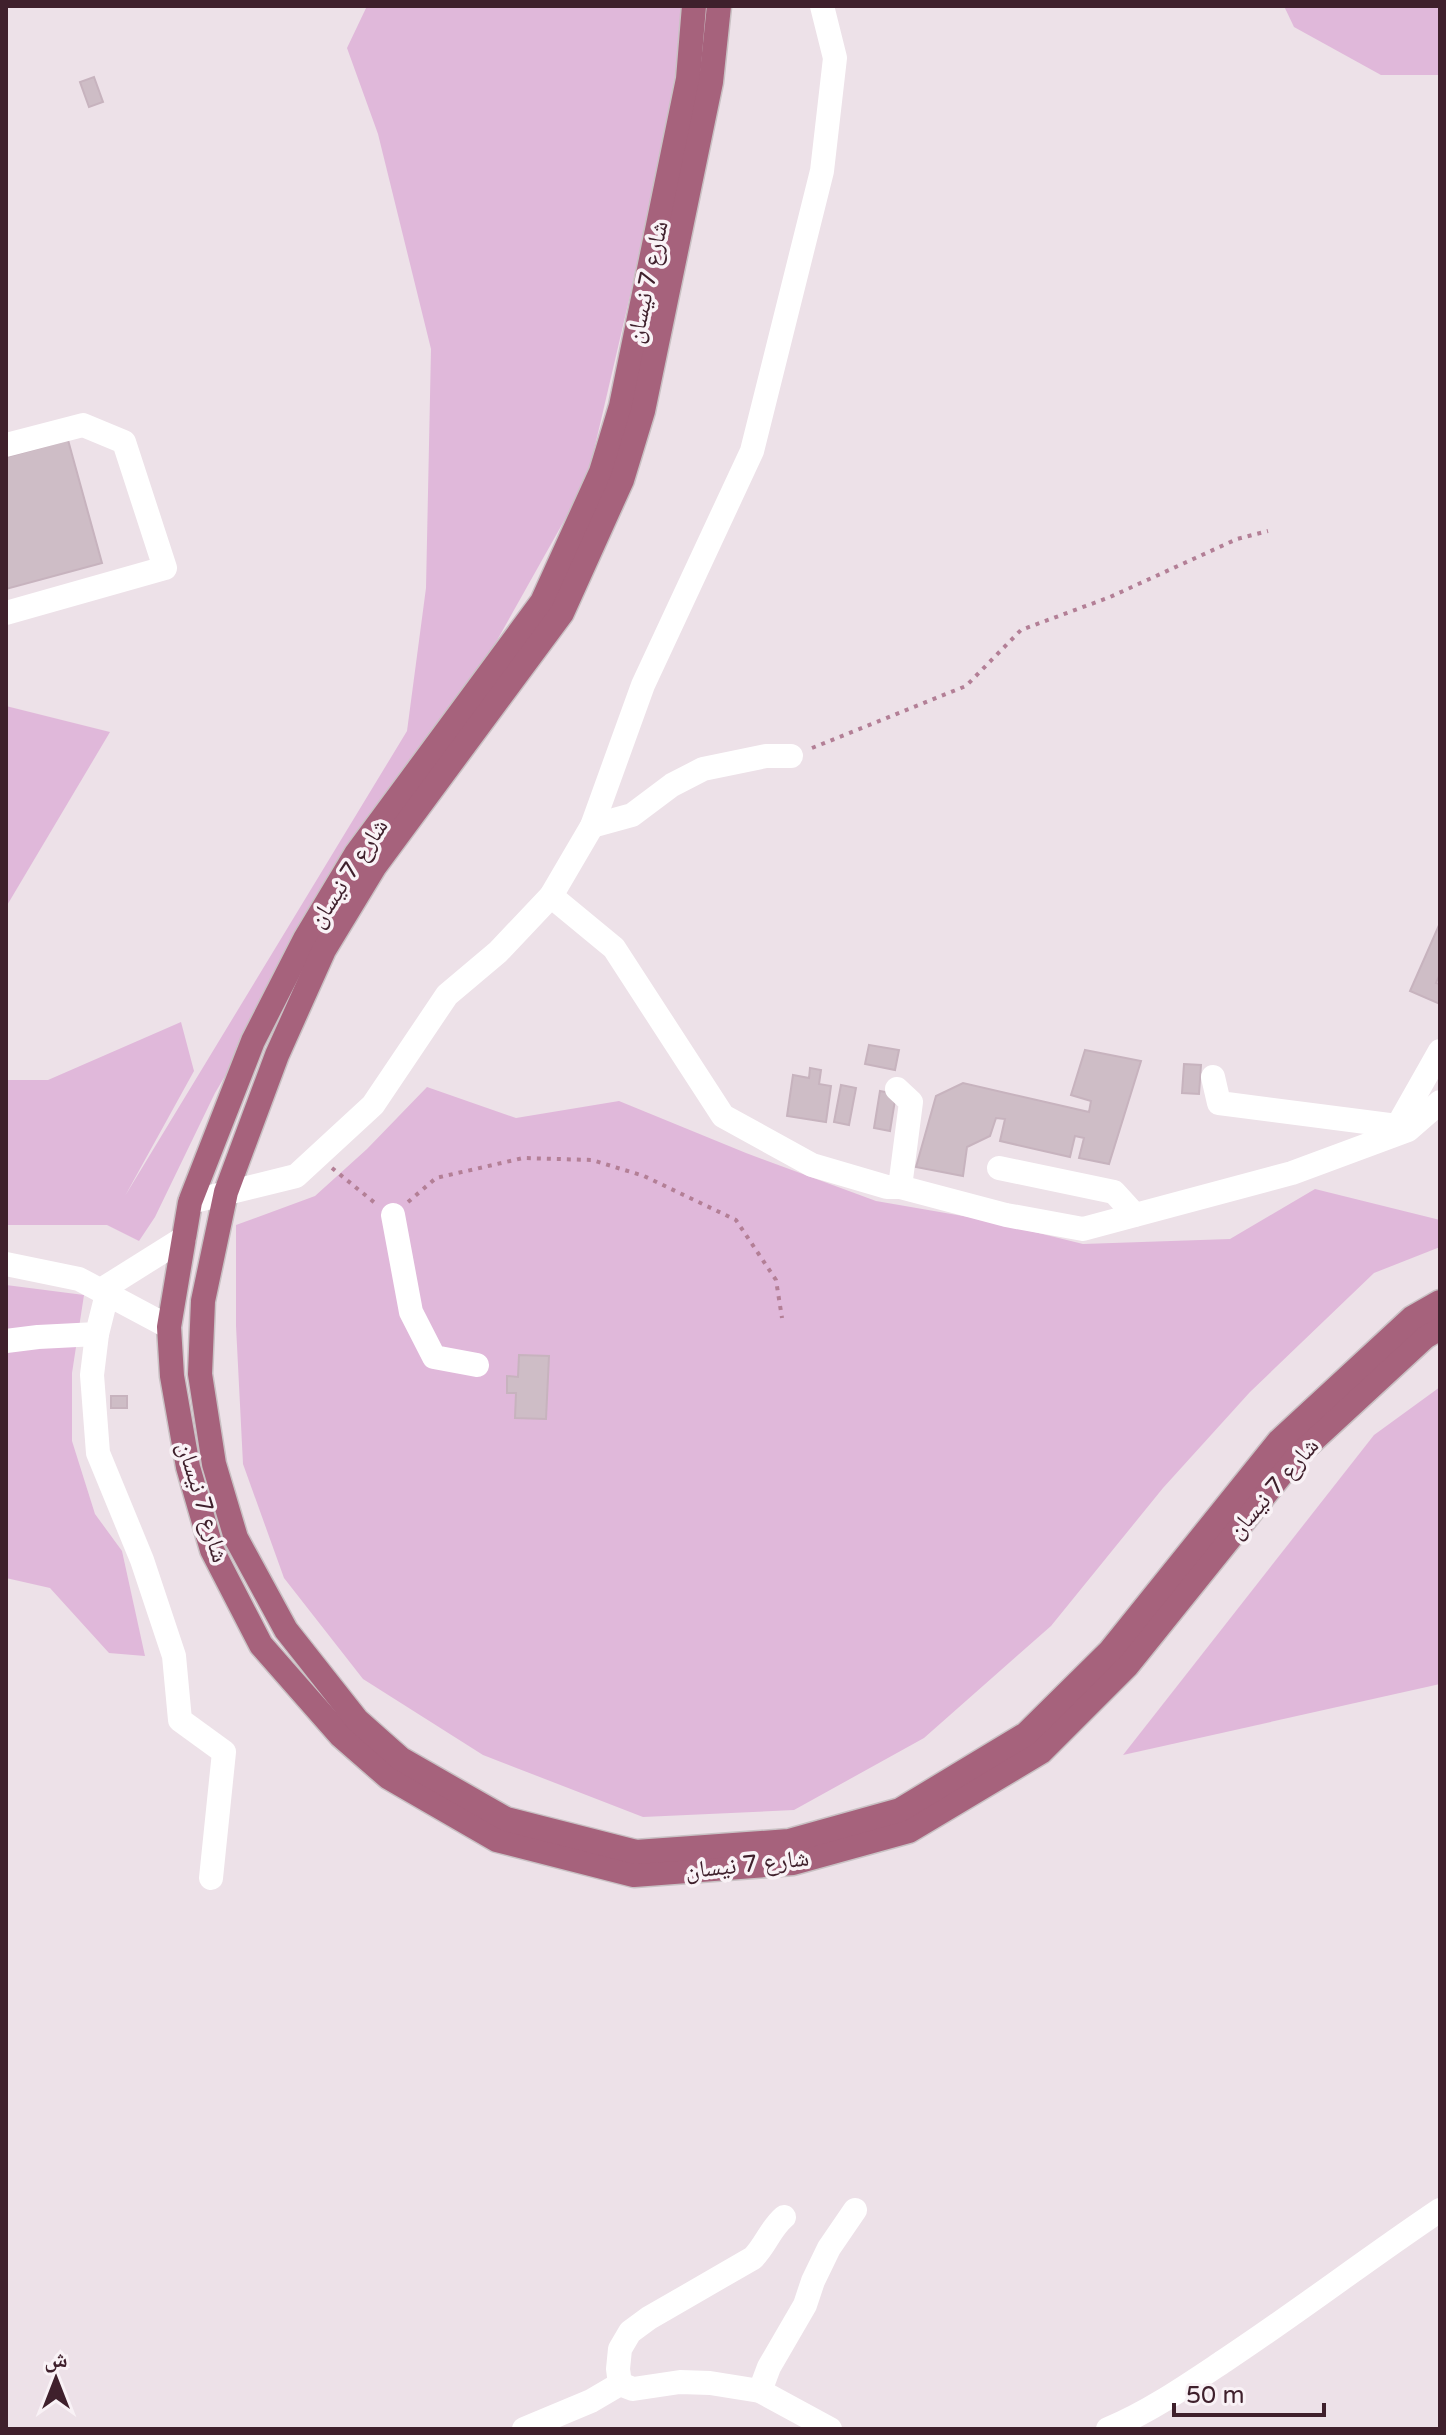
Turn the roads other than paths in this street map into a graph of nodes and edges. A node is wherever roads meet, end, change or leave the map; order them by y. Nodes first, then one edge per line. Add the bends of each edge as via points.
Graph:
1 (694, 6) edge
2 (719, 6) edge
3 (822, 6) edge
4 (6, 445) edge
5 (6, 613) edge
6 (791, 756) road end
7 (592, 826) junction
8 (551, 896) junction
9 (1440, 1051) edge
10 (1213, 1077) dead end
11 (897, 1089) dead end
12 (1440, 1102) edge
13 (1394, 1131) junction
14 (999, 1168) dead end
15 (900, 1187) junction
16 (226, 1192) junction
17 (190, 1202) junction
18 (393, 1215) road end
19 (1135, 1215) junction
20 (184, 1238) junction
21 (6, 1264) edge
22 (104, 1292) junction
23 (1440, 1302) edge
24 (169, 1327) junction
25 (1440, 1328) edge
26 (97, 1334) junction
27 (6, 1341) edge
28 (477, 1365) dead end
29 (211, 1878) dead end
30 (855, 2210) dead end
31 (1440, 2210) edge
32 (784, 2217) dead end
33 (620, 2384) junction
34 (760, 2391) junction
35 (524, 2429) edge
36 (830, 2429) edge
37 (1108, 2429) edge

1 - 17 main road, شارع 7 نيسان via 688,79 621,406 601,472 542,602 356,854 305,939 253,1041
2 - 16 main road, شارع 7 نيسان via 711,82 643,411 622,480 562,613 375,866 324,950 277,1055
3 - 7 street via 835,58 822,171 752,451 643,685
4 - 5 street via 83,425 124,442 165,568
6 - 7 street via 703,769 632,815
7 - 8 street
8 - 15 street via 614,948 723,1116 812,1165
8 - 16 street via 498,952 447,995 373,1105 318,1156 296,1176
9 - 13 street
10 - 13 street via 1219,1103
11 - 15 street via 911,1102
12 - 13 street via 1408,1130
13 - 19 street via 1292,1173
14 - 19 street via 1114,1192
15 - 19 street via 1083,1229
16 - 17 street
16 - 23 main road, شارع 7 نيسان via 203,1301 200,1374 214,1464 236,1538 286,1630 357,1720 401,1759 506,1819 636,1852 789,1841 900,1810 1026,1734 1110,1651 1279,1441 1412,1318
17 - 20 main road, شارع 7 نيسان
18 - 28 street via 411,1312 434,1357
20 - 22 street
20 - 24 main road, شارع 7 نيسان
21 - 22 street via 79,1279
22 - 24 street
22 - 26 street
24 - 25 main road, شارع 7 نيسان via 188,1467 212,1550 261,1645 341,1736 388,1777 497,1840 634,1875 793,1863 909,1831 1041,1752 1127,1666 1296,1456
26 - 27 street
26 - 29 street via 92,1375 98,1453 174,1656 180,1720 224,1752
30 - 34 street via 829,2248
31 - 37 street via 1191,2383
32 - 33 street via 753,2258 630,2332 620,2349
33 - 34 street via 633,2389 710,2383
33 - 35 street
34 - 36 street

